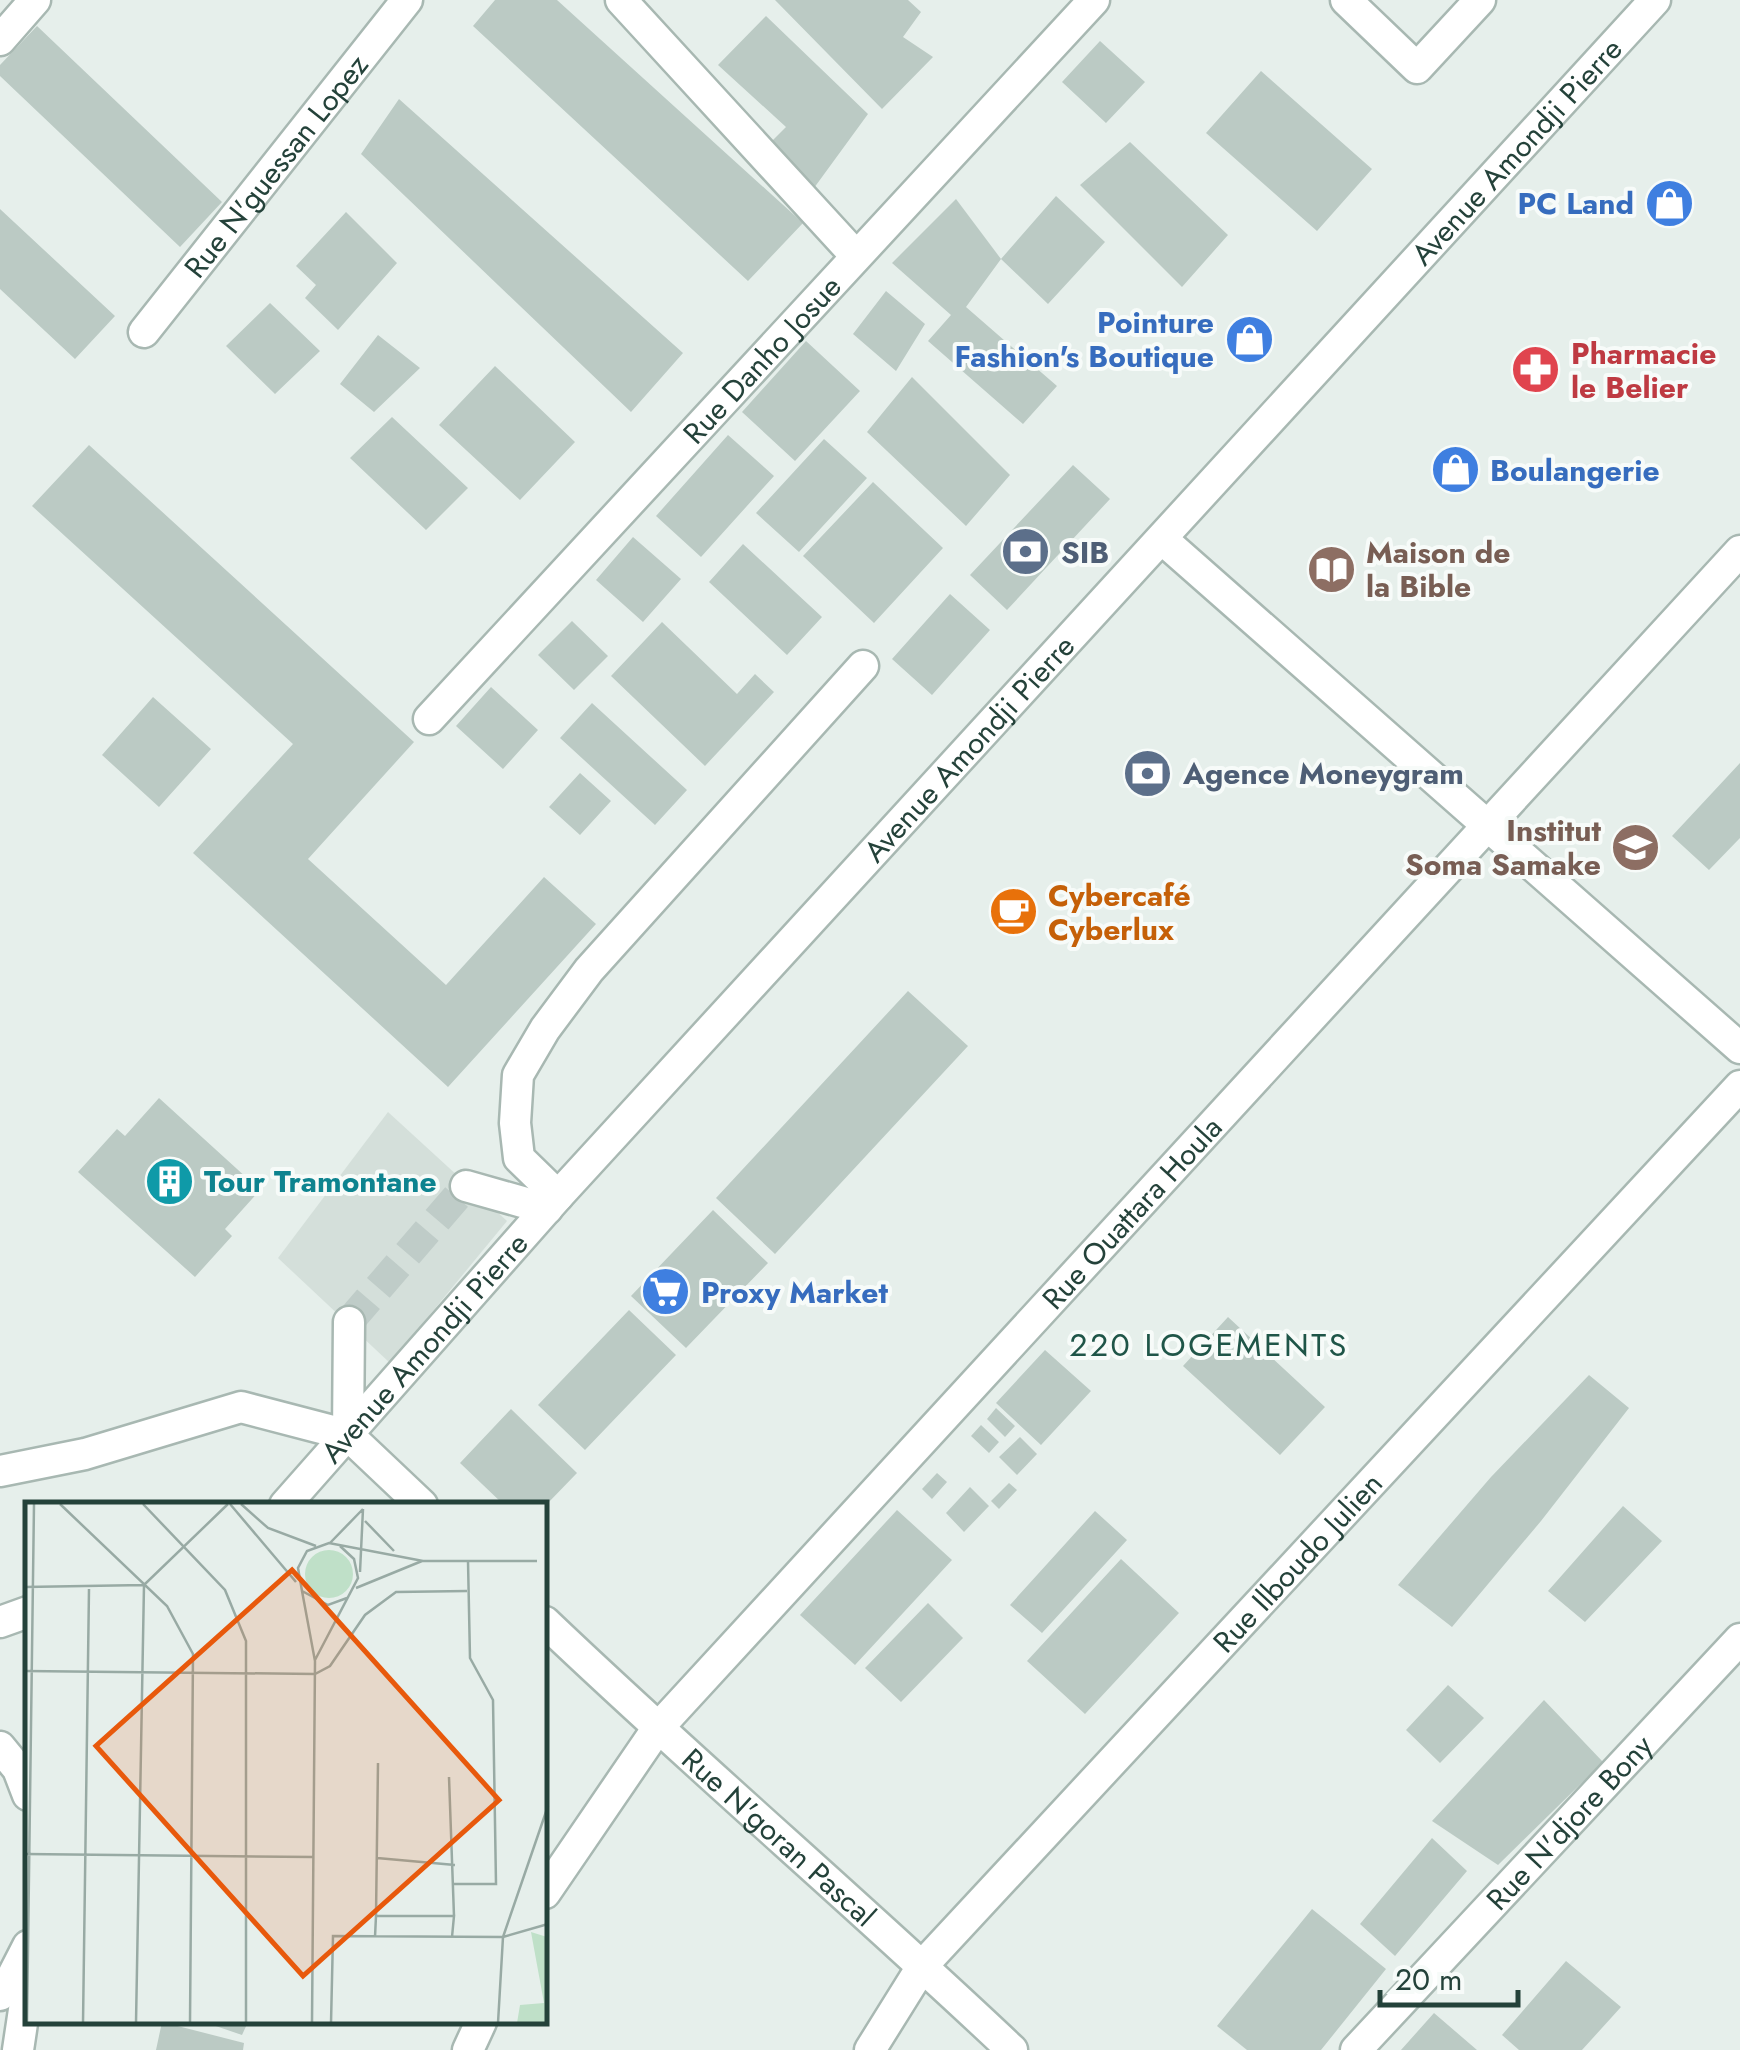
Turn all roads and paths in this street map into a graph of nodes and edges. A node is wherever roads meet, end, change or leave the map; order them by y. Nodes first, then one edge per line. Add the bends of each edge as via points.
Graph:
1 (34, 0) edge
2 (408, 0) edge
3 (621, 0) edge
4 (1094, 0) edge
5 (1346, 0) edge
6 (1480, 0) edge
7 (1655, 0) edge
8 (0, 40) edge
9 (856, 256) junction
10 (144, 332) dead end
11 (1162, 539) junction
12 (1740, 551) edge
13 (863, 666) dead end
14 (429, 719) dead end
15 (1488, 824) junction
16 (1740, 1048) edge
17 (1740, 1086) edge
18 (466, 1186) dead end
19 (552, 1202) junction
20 (349, 1322) tunnel mouth
21 (348, 1434) junction
22 (0, 1471) edge
23 (286, 1502) edge
24 (419, 1502) edge
25 (25, 1613) edge
26 (0, 1622) edge
27 (548, 1625) edge
28 (1740, 1638) edge
29 (657, 1729) junction
30 (0, 1747) edge
31 (25, 1788) edge
32 (548, 1889) edge
33 (25, 1952) edge
34 (923, 1966) junction
35 (0, 1995) edge
36 (25, 2003) edge
37 (480, 2025) edge
38 (18, 2050) edge
39 (468, 2050) edge
40 (870, 2050) edge
41 (1012, 2050) edge
42 (1356, 2050) edge

1 - 8 street
2 - 10 street, Rue N'guessan Lopez
3 - 9 street
4 - 9 street, Rue Danho Josue
5 - 6 street via 1417,68
7 - 11 street, Avenue Amondji Pierre
9 - 14 street, Rue Danho Josue
11 - 15 street
11 - 19 street, Avenue Amondji Pierre
12 - 15 street, Rue Ouattara Houla
13 - 19 street via 589,970 545,1028 518,1075 514,1123 519,1158
15 - 16 street
15 - 29 street, Rue Ouattara Houla
17 - 34 street, Rue Ilboudo Julien
18 - 19 street
19 - 21 street, Avenue Amondji Pierre
20 - 21 street
21 - 22 street via 241,1407 85,1454
21 - 23 street, Avenue Amondji Pierre
21 - 24 street
25 - 26 street
27 - 29 street, Rue N'goran Pascal
28 - 42 street, Rue N'djore Bony
29 - 32 street, Rue Ouattara Houla
29 - 34 street, Rue N'goran Pascal
30 - 31 street
33 - 35 street
34 - 40 street, Rue Ilboudo Julien
34 - 41 street, Rue N'goran Pascal
36 - 38 street
37 - 39 street

